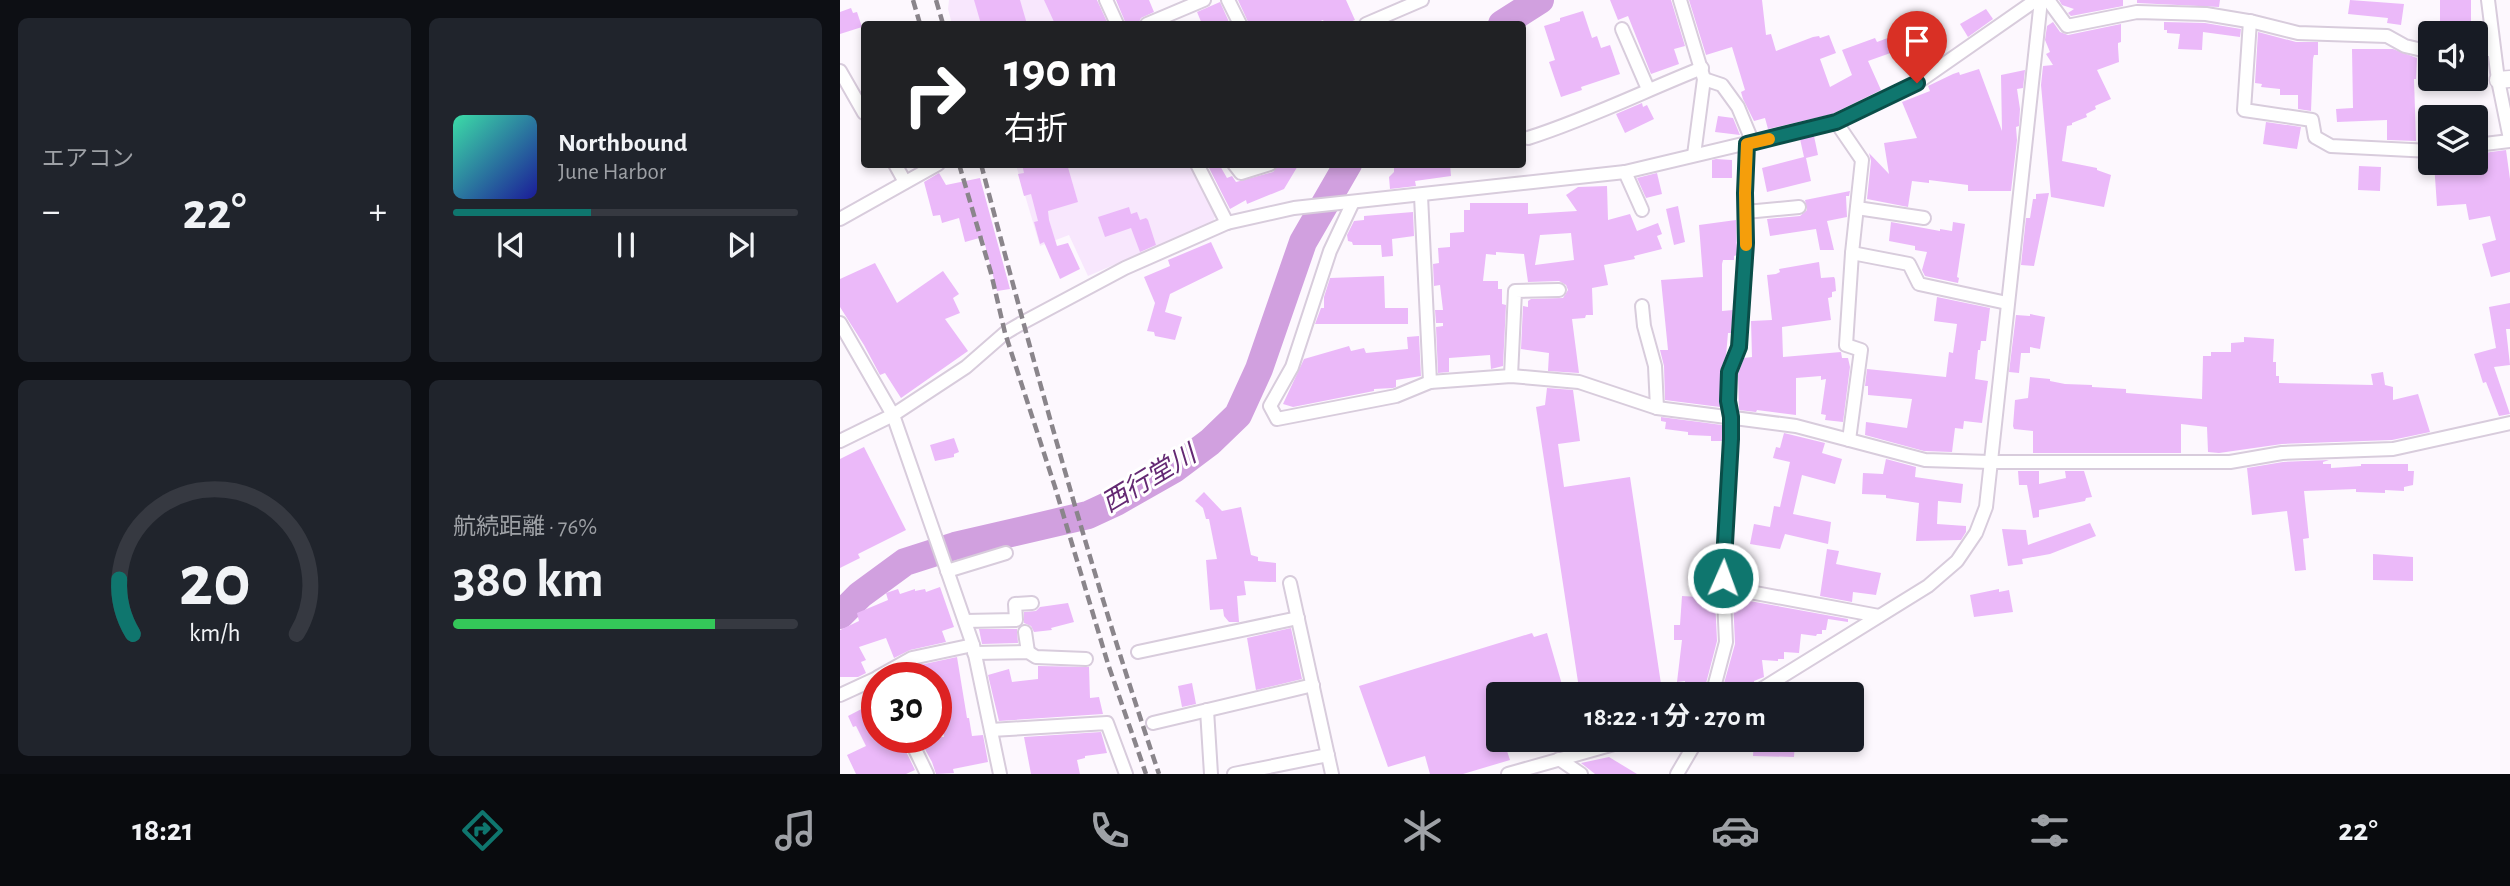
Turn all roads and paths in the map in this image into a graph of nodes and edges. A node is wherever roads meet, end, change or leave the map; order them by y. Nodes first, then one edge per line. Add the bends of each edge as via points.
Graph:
1 (1106, 0) edge
2 (1204, 0) edge
3 (1228, 0) edge
4 (1422, 0) edge
5 (1680, 0) edge
6 (2036, 0) edge
7 (2041, 0) edge
8 (2048, 0) edge
9 (2488, 0) edge
10 (1116, 21) edge
11 (1154, 21) edge
12 (1238, 21) edge
13 (1373, 21) edge
14 (2250, 22) junction
15 (1622, 29) dead end
16 (2418, 49) edge
17 (2488, 50) edge
18 (2494, 50) junction
19 (840, 71) edge
20 (1703, 74) junction
21 (2504, 79) edge
22 (1648, 89) junction
23 (861, 108) edge
24 (1836, 122) junction
25 (1528, 138) dead end
26 (2510, 140) edge
27 (2488, 143) edge
28 (1750, 144) junction
29 (2418, 150) edge
30 (1694, 155) junction
31 (897, 168) edge
32 (931, 168) edge
33 (1199, 168) edge
34 (1237, 168) edge
35 (1257, 168) edge
36 (1625, 172) junction
37 (905, 182) junction
38 (1421, 196) junction
39 (1349, 203) junction
40 (1799, 206) dead end
41 (1857, 208) junction
42 (1642, 209) dead end
43 (1746, 212) junction
44 (1924, 218) dead end
45 (840, 219) edge
46 (1227, 223) junction
47 (1852, 253) junction
48 (1559, 290) dead end
49 (2007, 303) junction
50 (1642, 306) dead end
51 (840, 323) edge
52 (1511, 376) junction
53 (1430, 382) junction
54 (1657, 408) junction
55 (893, 415) junction
56 (1731, 417) junction
57 (2510, 423) edge
58 (1849, 440) junction
59 (840, 441) edge
60 (1990, 462) junction
61 (1006, 553) dead end
62 (946, 567) junction
63 (1290, 583) dead end
64 (1723, 587) junction
65 (1032, 603) dead end
66 (1879, 616) junction
67 (1298, 618) junction
68 (965, 621) junction
69 (1026, 632) dead end
70 (974, 649) junction
71 (1028, 652) junction
72 (1138, 652) dead end
73 (1086, 659) dead end
74 (905, 662) edge
75 (1715, 682) edge
76 (1780, 682) edge
77 (861, 685) edge
78 (1313, 685) junction
79 (840, 695) edge
80 (1207, 710) junction
81 (1153, 723) dead end
82 (991, 730) junction
83 (1584, 752) edge
84 (1690, 752) edge
85 (917, 753) edge
86 (1328, 755) junction
87 (1559, 759) junction
88 (927, 774) edge
89 (1000, 774) edge
90 (1126, 774) edge
91 (1211, 774) edge
92 (1234, 774) edge
93 (1332, 774) edge
94 (1508, 774) edge
95 (1581, 774) edge
96 (1677, 774) edge

1 - 10 street
2 - 11 street
3 - 12 street
4 - 13 street
5 - 20 street
6 - 24 street via 1917,83
7 - 49 street
8 - 14 street via 2067,26 2137,12 2206,14
9 - 18 street
14 - 16 street via 2298,33 2388,36
14 - 29 street via 2244,110 2312,121 2315,137 2331,146
15 - 22 street
17 - 18 street
18 - 21 street
19 - 23 street
20 - 22 street
20 - 28 street via 1722,85 1738,107
20 - 30 street
21 - 26 street
22 - 25 street
24 - 28 street
24 - 41 street via 1862,160
26 - 27 street
28 - 30 street
28 - 43 street
30 - 36 street
31 - 37 street
32 - 37 street
33 - 46 street
34 - 35 street via 1241,173
36 - 38 street
36 - 42 street
37 - 45 street
38 - 39 street
38 - 53 street
39 - 46 street via 1294,208
39 - 53 street via 1292,367 1270,406 1277,419 1396,396
40 - 43 street
41 - 44 street
41 - 47 street
43 - 56 street via 1739,347 1729,372
46 - 55 street via 1125,268 1023,323
47 - 49 street via 1909,264 1919,284
47 - 58 street via 1846,345 1861,351
48 - 52 street via 1515,291
49 - 60 street
50 - 54 street
51 - 55 street
52 - 53 street
52 - 54 street via 1579,382
54 - 56 street
55 - 59 street
55 - 62 street
56 - 58 street via 1796,426
56 - 64 street
57 - 60 street via 2393,449 2282,453 2230,462
58 - 60 street via 1926,460
60 - 66 street via 1986,507 1957,561 1928,586
61 - 62 street
62 - 68 street
63 - 67 street
64 - 66 street
64 - 75 street via 1726,642
65 - 68 street via 1015,604 1016,620
66 - 76 street
67 - 72 street
67 - 78 street
68 - 70 street
69 - 71 street
70 - 71 street
70 - 74 street
70 - 82 street
71 - 73 street via 1036,657
77 - 79 street
78 - 80 street
78 - 86 street
80 - 81 street
80 - 91 street
82 - 89 street
82 - 90 street via 1107,723
83 - 87 street
84 - 96 street
85 - 88 street
86 - 92 street
86 - 93 street
87 - 94 street
87 - 95 street

